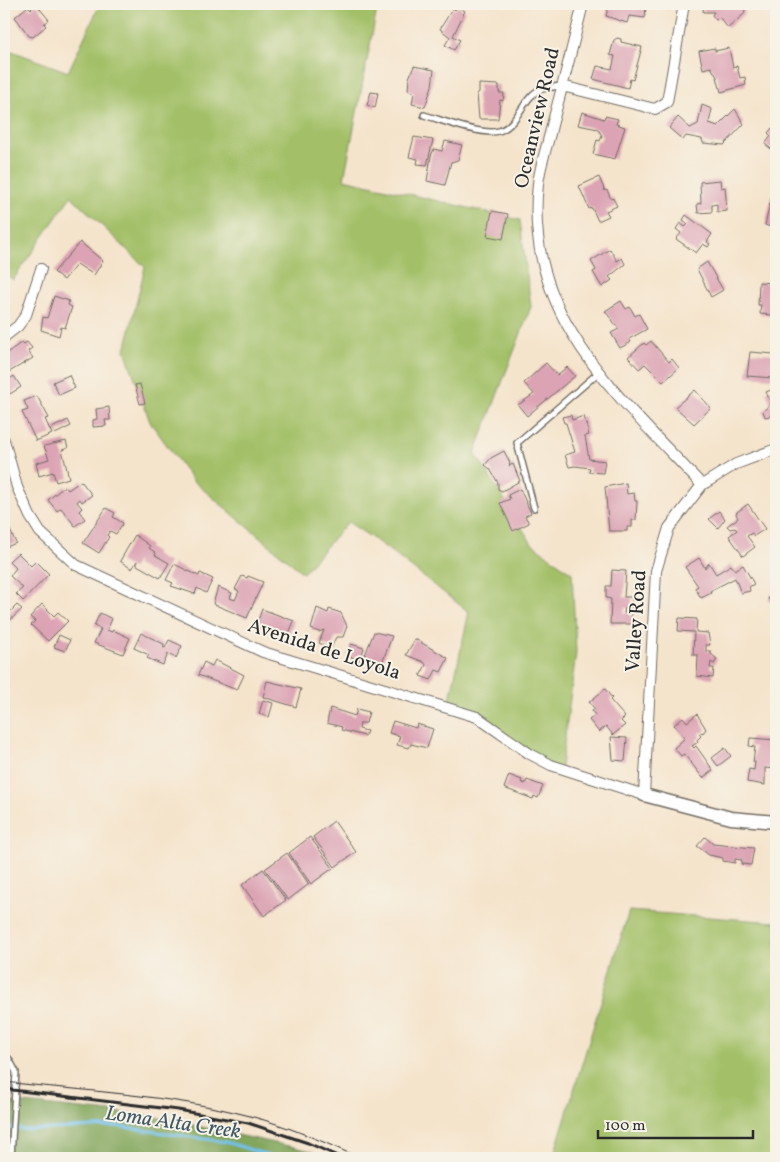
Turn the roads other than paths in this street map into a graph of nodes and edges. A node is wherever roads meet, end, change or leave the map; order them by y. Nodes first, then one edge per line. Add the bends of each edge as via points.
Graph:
1 (583, 4) edge
2 (684, 4) edge
3 (562, 86) junction
4 (424, 115) dead end
5 (41, 269) dead end
6 (4, 337) edge
7 (598, 373) junction
8 (4, 440) edge
9 (776, 449) edge
10 (702, 485) junction
11 (534, 508) dead end
12 (644, 795) junction
13 (776, 822) edge
14 (4, 1056) edge
15 (11, 1158) edge

1 - 3 street, Oceanview Road
2 - 3 street via 667,102 655,110
3 - 4 lane via 541,89 511,125 498,131 484,131
3 - 7 street, Oceanview Road via 538,183 536,230 555,304 575,341
5 - 6 street via 26,315
7 - 10 street, Oceanview Road
7 - 11 lane via 516,443
8 - 12 street, Avenida de Loyola via 17,487 30,516 40,532 76,565 263,652 477,717 551,765
9 - 10 street, Valley Road via 736,464
10 - 12 street, Valley Road via 669,528 656,571
12 - 13 street via 732,818
14 - 15 lane via 16,1072

